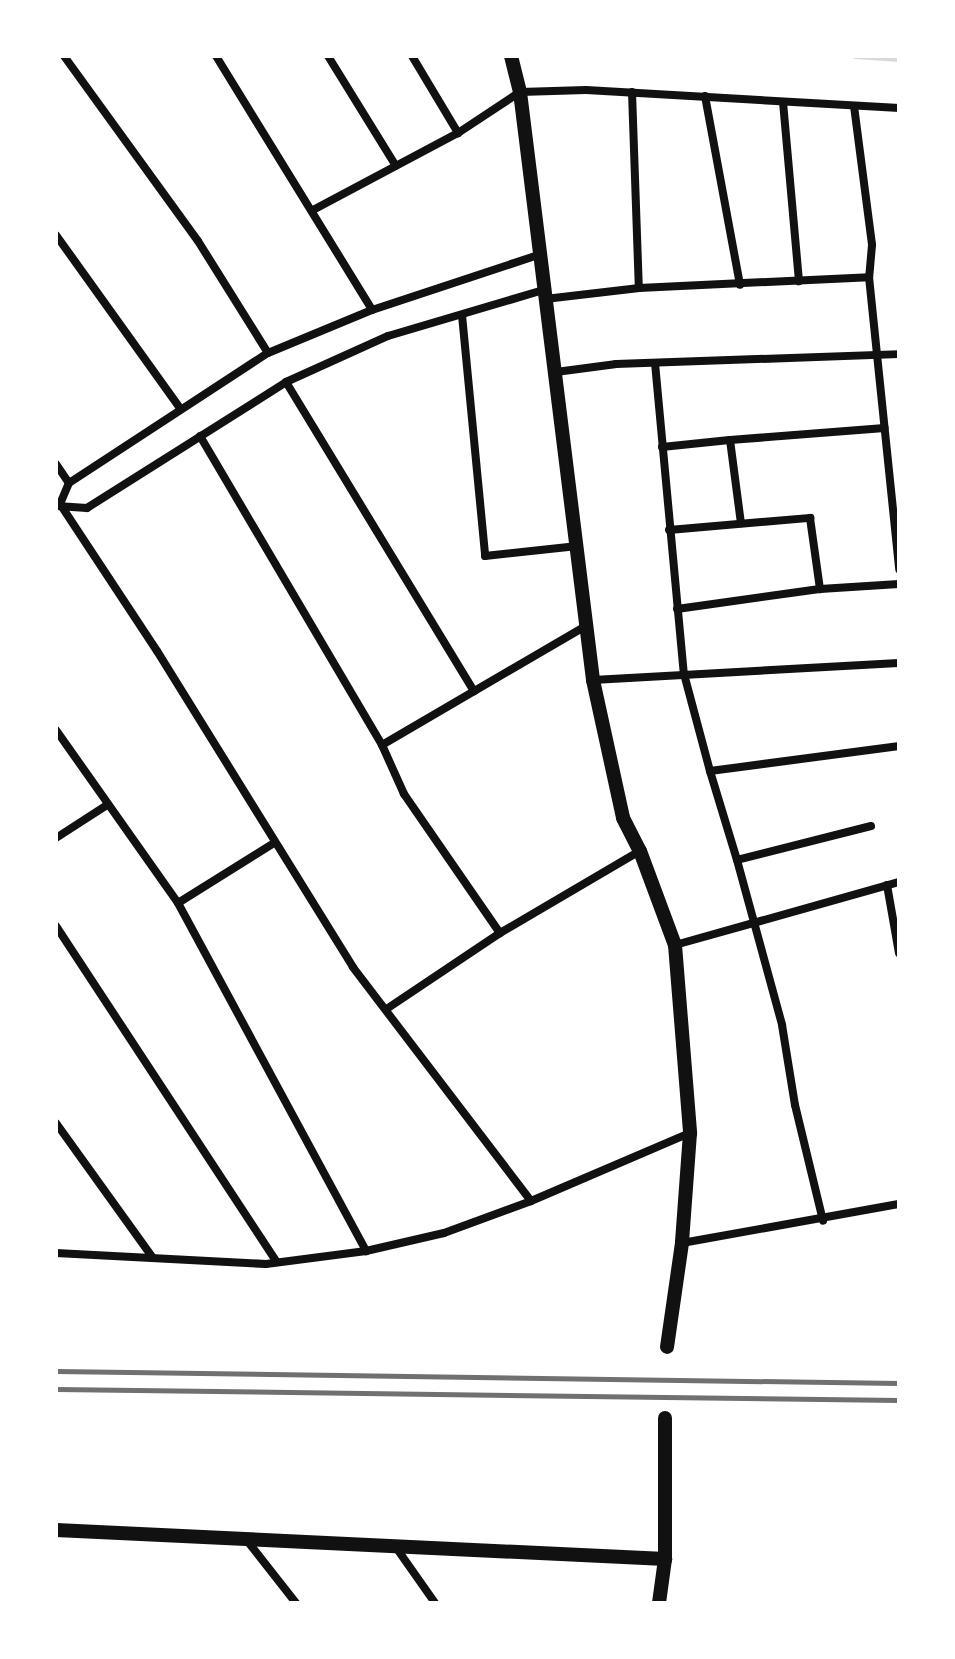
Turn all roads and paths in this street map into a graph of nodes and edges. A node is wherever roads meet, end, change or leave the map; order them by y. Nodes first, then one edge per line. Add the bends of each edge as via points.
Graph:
1 (64, 56) edge
2 (216, 56) edge
3 (328, 56) edge
4 (412, 56) edge
5 (511, 56) edge
6 (520, 92) junction
7 (632, 92) junction
8 (705, 96) junction
9 (783, 102) junction
10 (854, 106) junction
11 (899, 108) edge
12 (458, 133) junction
13 (396, 166) junction
14 (313, 210) junction
15 (56, 235) edge
16 (538, 255) junction
17 (869, 277) junction
18 (799, 281) junction
19 (740, 285) junction
20 (639, 288) junction
21 (544, 294) junction
22 (372, 310) junction
23 (462, 315) junction
24 (268, 353) junction
25 (878, 353) junction
26 (899, 354) edge
27 (655, 363) junction
28 (556, 372) junction
29 (286, 382) junction
30 (180, 408) junction
31 (885, 428) junction
32 (200, 436) junction
33 (730, 440) junction
34 (662, 447) junction
35 (56, 464) edge
36 (69, 483) junction
37 (58, 506) edge
38 (741, 523) junction
39 (669, 530) junction
40 (578, 546) junction
41 (899, 569) edge
42 (899, 584) edge
43 (820, 589) junction
44 (677, 609) junction
45 (586, 626) junction
46 (899, 663) edge
47 (684, 674) junction
48 (593, 680) junction
49 (474, 691) junction
50 (56, 730) edge
51 (382, 745) junction
52 (899, 746) edge
53 (710, 771) junction
54 (107, 805) junction
55 (871, 826) dead end
56 (56, 838) edge
57 (274, 843) junction
58 (640, 851) junction
59 (737, 860) junction
60 (899, 882) edge
61 (887, 885) junction
62 (178, 903) junction
63 (753, 923) junction
64 (56, 926) edge
65 (500, 933) junction
66 (675, 945) junction
67 (899, 953) edge
68 (388, 1008) junction
69 (56, 1123) edge
70 (690, 1133) junction
71 (531, 1201) junction
72 (899, 1204) edge
73 (823, 1221) junction
74 (682, 1243) junction
75 (366, 1251) junction
76 (56, 1253) edge
77 (153, 1258) junction
78 (277, 1262) junction
79 (667, 1347) dead end
80 (665, 1418) dead end
81 (56, 1530) edge
82 (245, 1538) junction
83 (394, 1546) junction
84 (665, 1559) junction
85 (296, 1603) edge
86 (435, 1603) edge
87 (659, 1603) edge

1 - 24 street via 198,241
2 - 14 street
3 - 13 street
4 - 12 street
5 - 6 street
6 - 7 street
6 - 12 street
6 - 16 street
7 - 8 street
7 - 20 street
8 - 9 street
8 - 19 street
9 - 10 street
9 - 18 street
10 - 11 street
10 - 17 street via 872,245
12 - 13 street
13 - 14 street
14 - 22 street
15 - 30 street
16 - 21 street
16 - 22 street
17 - 18 street
17 - 25 street
18 - 19 street
19 - 20 street
20 - 21 street
21 - 23 street
21 - 28 street
22 - 24 street
23 - 29 street via 388,336
23 - 40 street via 485,556
24 - 30 street
25 - 26 street
25 - 27 street
25 - 31 street
27 - 28 street
27 - 34 street
28 - 40 street
29 - 32 street
29 - 49 street
30 - 36 street
31 - 33 street
31 - 41 street
32 - 37 street via 87,508
32 - 51 street
33 - 34 street
33 - 38 street
34 - 39 street
35 - 36 street
36 - 37 street
37 - 57 street via 157,651
38 - 39 street
38 - 43 street via 810,518
39 - 44 street
40 - 45 street
42 - 43 street
43 - 44 street
44 - 47 street
45 - 48 street
45 - 49 street
46 - 47 street
47 - 48 street
47 - 53 street
48 - 58 street via 623,818
49 - 51 street
50 - 54 street
51 - 65 street via 404,794
52 - 53 street
53 - 59 street
54 - 56 street
54 - 62 street
55 - 59 street
57 - 62 street
57 - 68 street via 353,967
58 - 65 street
58 - 66 street
59 - 63 street
60 - 61 street
61 - 63 street
61 - 67 street
62 - 75 street
63 - 66 street
63 - 73 street via 782,1025
64 - 78 street
65 - 68 street
66 - 70 street
68 - 71 street
69 - 77 street
70 - 71 street
70 - 74 street
71 - 75 street via 444,1233
72 - 73 street
73 - 74 street
74 - 79 street
75 - 78 street
76 - 77 street
77 - 78 street
80 - 84 street
81 - 82 street
82 - 83 street
82 - 85 street
83 - 84 street
83 - 86 street
84 - 87 street

